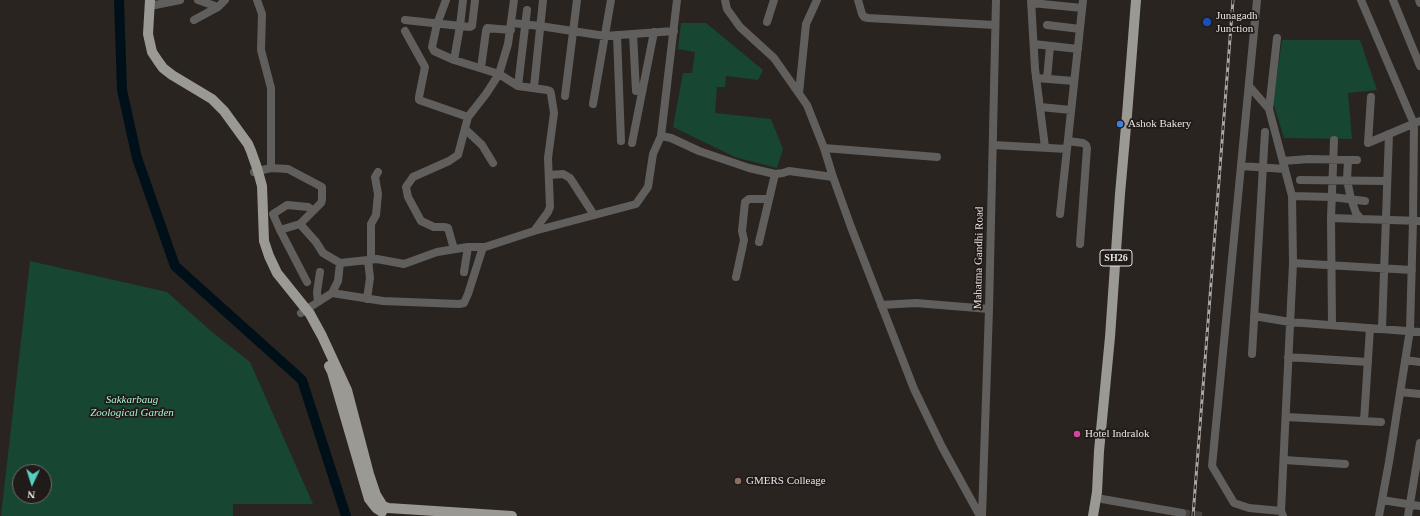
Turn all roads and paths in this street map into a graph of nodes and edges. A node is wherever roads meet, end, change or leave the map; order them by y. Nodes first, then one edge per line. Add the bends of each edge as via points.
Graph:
1 (180, 0) edge
2 (198, 0) edge
3 (225, 0) edge
4 (257, 0) edge
5 (446, 0) edge
6 (463, 0) edge
7 (475, 0) edge
8 (514, 0) edge
9 (542, 0) edge
10 (577, 0) edge
11 (611, 0) edge
12 (677, 0) edge
13 (724, 0) edge
14 (774, 0) edge
15 (818, 0) edge
16 (858, 0) edge
17 (996, 0) edge
18 (1136, 0) edge
19 (1141, 0) edge
20 (1257, 0) edge
21 (1361, 0) edge
22 (1393, 0) edge
23 (1419, 0) edge
24 (148, 2) edge
25 (1032, 2) edge
26 (1420, 3) edge
27 (1083, 4) edge
28 (218, 6) junction
29 (527, 10) dead end
30 (194, 20) dead end
31 (405, 20) dead end
32 (767, 22) dead end
33 (437, 24) junction
34 (524, 24) junction
35 (995, 25) junction
36 (1047, 25) dead end
37 (460, 26) junction
38 (540, 26) junction
39 (511, 27) junction
40 (1080, 29) junction
41 (405, 31) dead end
42 (574, 31) junction
43 (674, 31) junction
44 (654, 32) junction
45 (633, 34) junction
46 (617, 35) junction
47 (605, 36) junction
48 (1277, 38) dead end
49 (1034, 44) junction
50 (1050, 46) junction
51 (1078, 49) junction
52 (454, 60) junction
53 (1420, 66) edge
54 (481, 68) junction
55 (499, 74) junction
56 (1036, 78) junction
57 (1047, 79) junction
58 (1074, 81) junction
59 (518, 86) junction
60 (1249, 86) junction
61 (534, 87) junction
62 (636, 92) dead end
63 (799, 93) junction
64 (565, 96) dead end
65 (1371, 97) dead end
66 (593, 104) dead end
67 (1040, 107) junction
68 (1269, 109) junction
69 (1071, 110) junction
70 (468, 117) junction
71 (1417, 122) edge
72 (465, 129) junction
73 (1265, 132) dead end
74 (1389, 134) junction
75 (661, 136) junction
76 (1334, 140) dead end
77 (621, 141) dead end
78 (632, 143) dead end
79 (993, 145) junction
80 (1067, 145) junction
81 (824, 148) junction
82 (1045, 148) junction
83 (937, 157) dead end
84 (1333, 160) junction
85 (1348, 160) junction
86 (1357, 160) dead end
87 (493, 163) dead end
88 (1284, 165) junction
89 (1241, 166) junction
90 (1262, 167) junction
91 (271, 168) junction
92 (256, 172) junction
93 (378, 172) dead end
94 (549, 174) junction
95 (775, 174) junction
96 (833, 177) junction
97 (1300, 180) dead end
98 (1333, 180) junction
99 (1347, 180) junction
100 (1387, 181) junction
101 (1292, 196) junction
102 (1332, 197) junction
103 (769, 199) junction
104 (1351, 199) junction
105 (1365, 201) dead end
106 (312, 210) junction
107 (1060, 214) dead end
108 (594, 215) junction
109 (1331, 218) junction
110 (1362, 219) junction
111 (1386, 220) junction
112 (1417, 221) edge
113 (300, 224) junction
114 (280, 230) junction
115 (534, 231) junction
116 (759, 242) dead end
117 (1080, 244) dead end
118 (468, 247) junction
119 (483, 247) junction
120 (454, 249) junction
121 (370, 260) junction
122 (340, 263) junction
123 (1293, 263) junction
124 (1331, 265) junction
125 (1385, 268) junction
126 (1412, 270) junction
127 (320, 272) dead end
128 (464, 272) dead end
129 (736, 277) dead end
130 (307, 282) dead end
131 (332, 293) junction
132 (367, 299) junction
133 (318, 302) junction
134 (881, 305) junction
135 (989, 309) junction
136 (304, 312) junction
137 (1254, 316) junction
138 (1290, 322) junction
139 (1332, 325) junction
140 (1370, 328) junction
141 (1382, 328) junction
142 (1410, 330) junction
143 (1420, 332) edge
144 (1252, 354) dead end
145 (1288, 357) junction
146 (1405, 360) junction
147 (1368, 362) junction
148 (1420, 362) edge
149 (1400, 392) junction
150 (1420, 394) edge
151 (1286, 418) junction
152 (1364, 421) junction
153 (1381, 422) dead end
154 (1420, 444) edge
155 (1284, 460) junction
156 (1345, 464) dead end
157 (1102, 499) junction
158 (1382, 500) junction
159 (1410, 504) junction
160 (1420, 506) edge
161 (1182, 513) dead end
162 (1282, 513) edge
163 (401, 516) edge
164 (512, 516) edge
165 (981, 516) edge
166 (1093, 516) edge
167 (1099, 516) edge
168 (1379, 516) edge
169 (1408, 516) edge

1 - 24 street
2 - 28 street
3 - 28 street
4 - 91 street via 262,14 261,50 271,88
5 - 33 street
6 - 37 street
7 - 37 street via 472,26
8 - 39 street
9 - 38 street
10 - 42 street
11 - 47 street
12 - 43 street
13 - 63 street via 727,9 740,27 774,58
14 - 32 street
15 - 63 street via 806,24
16 - 35 street via 862,14 868,18
17 - 35 street, Mahatma Gandhi Road
18 - 166 main road, SH26 via 1110,337
19 - 157 main road, SH26
20 - 60 street
21 - 71 street
22 - 53 street
23 - 26 street
24 - 92 main road via 142,30 143,42 152,64 170,81 210,106 240,141
25 - 27 street
25 - 49 street
27 - 40 street
28 - 30 street
29 - 34 street
31 - 33 street
33 - 37 street
33 - 52 street via 432,47 437,53
34 - 38 street
34 - 39 street
34 - 59 street
35 - 79 street, Mahatma Gandhi Road
36 - 40 street
37 - 52 street
38 - 42 street
38 - 61 street
39 - 54 street via 487,28
39 - 55 street
40 - 51 street
41 - 70 street via 425,66 419,100
42 - 47 street
42 - 64 street
43 - 44 street
43 - 75 street
44 - 45 street
44 - 78 street
45 - 46 street
45 - 62 street
46 - 47 street
46 - 77 street
47 - 66 street
48 - 68 street
49 - 50 street
49 - 56 street
50 - 51 street
50 - 57 street
51 - 58 street
52 - 54 street
54 - 55 street
55 - 59 street
55 - 70 street
56 - 57 street
56 - 67 street
57 - 58 street
58 - 69 street
59 - 61 street
60 - 68 street
60 - 89 street
61 - 94 street via 547,90 551,94 554,113 548,158
63 - 81 street via 807,105
65 - 74 street via 1368,143
67 - 69 street
67 - 82 street
68 - 88 street
69 - 80 street
70 - 72 street
71 - 74 street
71 - 112 street
72 - 87 street via 482,145
72 - 120 street via 458,155 413,177 406,187 408,197 421,221 434,227 448,228
73 - 90 street
74 - 100 street
75 - 95 street via 749,168
75 - 108 street via 653,154 648,187 636,204
76 - 84 street
79 - 82 street
79 - 135 street, Mahatma Gandhi Road
80 - 82 street
80 - 107 street
80 - 117 street via 1083,143 1087,148
81 - 83 street
81 - 96 street
84 - 85 street
84 - 88 street via 1309,158
84 - 98 street
85 - 86 street
85 - 99 street
88 - 90 street
88 - 101 street
89 - 90 street
89 - 162 street via 1212,466 1234,503
90 - 137 street
91 - 92 street
91 - 106 street via 288,170 322,187 320,205
92 - 136 main road via 259,235 267,267 284,292
93 - 121 street via 375,177 378,194 376,215 371,224
94 - 108 street via 563,174 570,178
94 - 115 street via 549,210
95 - 96 street via 789,171
95 - 103 street
96 - 134 street
97 - 98 street
98 - 99 street
98 - 102 street
99 - 100 street
99 - 104 street
100 - 111 street
101 - 102 street
101 - 123 street
102 - 104 street
102 - 109 street
103 - 116 street
103 - 129 street via 748,199 744,202 744,240
104 - 105 street
104 - 110 street via 1356,213
106 - 113 street
106 - 114 street via 308,207 287,205 273,214
108 - 115 street
109 - 110 street
109 - 124 street
110 - 111 street
111 - 112 street
111 - 125 street
112 - 126 street
113 - 114 street
113 - 122 street via 323,253
114 - 130 street
115 - 119 street
118 - 119 street
118 - 120 street
118 - 128 street
119 - 132 street via 464,302 459,304
120 - 121 street via 437,252 404,264
121 - 122 street
121 - 132 street
122 - 131 street via 338,280
123 - 124 street
123 - 138 street
124 - 125 street
124 - 139 street
125 - 126 street
125 - 141 street
126 - 142 street
127 - 133 street
131 - 132 street
131 - 133 street
133 - 136 street
134 - 135 street via 916,303
134 - 165 street via 924,412
135 - 165 street, Mahatma Gandhi Road
136 - 163 main road via 332,372 369,499 380,512
136 - 164 main road via 322,336 347,390 369,474 376,495 383,506
137 - 138 street
137 - 144 street
138 - 139 street
138 - 145 street
139 - 140 street
140 - 141 street
140 - 147 street
141 - 142 street
142 - 143 street
142 - 146 street
145 - 147 street
145 - 151 street
146 - 148 street
146 - 149 street
147 - 152 street
149 - 150 street
149 - 158 street
151 - 152 street
151 - 155 street
152 - 153 street
154 - 159 street
155 - 156 street
155 - 162 street
157 - 161 street
157 - 167 main road, SH26
158 - 159 street
158 - 168 street
159 - 160 street
159 - 169 street

